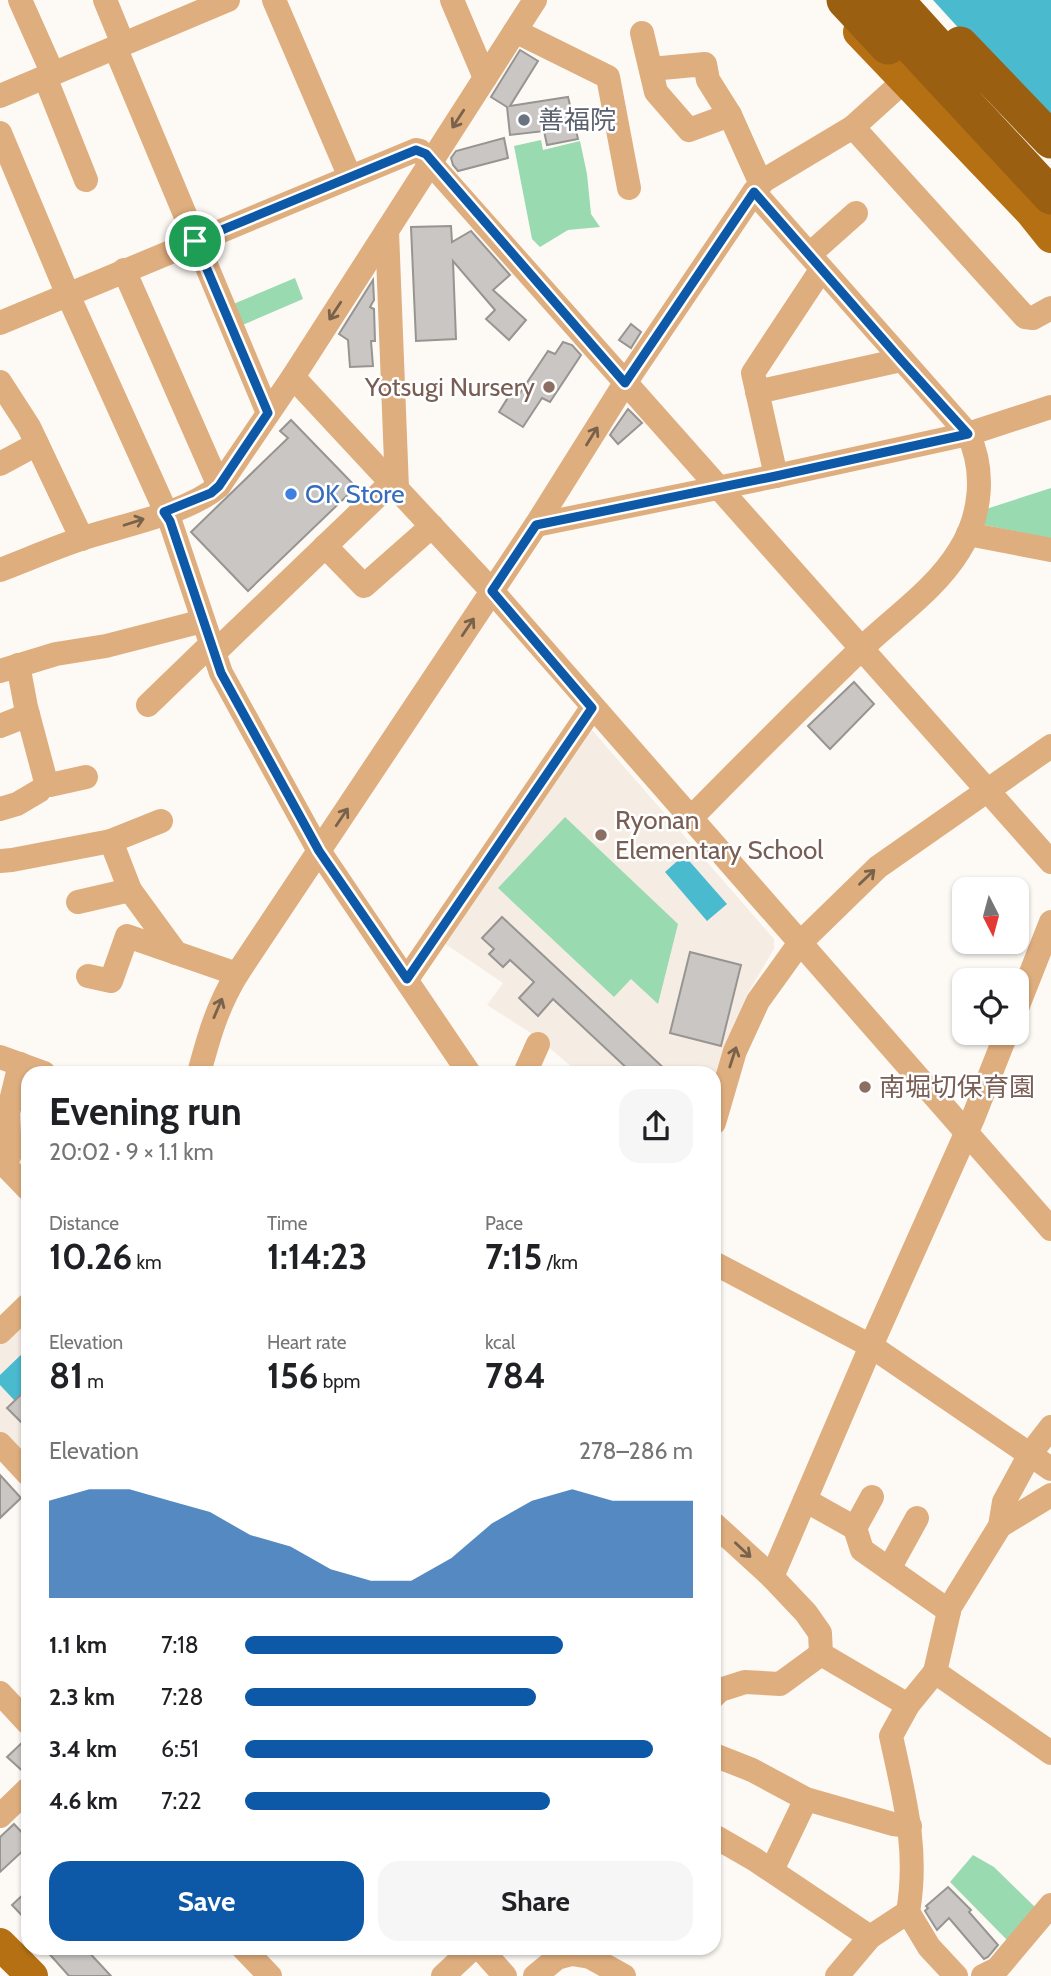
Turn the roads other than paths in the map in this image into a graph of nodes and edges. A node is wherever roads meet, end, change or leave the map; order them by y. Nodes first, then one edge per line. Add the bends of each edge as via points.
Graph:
1 (20, 0) edge
2 (105, 0) edge
3 (228, 0) edge
4 (274, 0) edge
5 (452, 0) edge
6 (535, 0) edge
7 (829, 0) edge
8 (845, 0) edge
9 (869, 0) edge
10 (882, 0) edge
11 (895, 0) edge
12 (919, 0) edge
13 (190, 7) edge
14 (515, 31) junction
15 (642, 33) dead end
16 (119, 46) junction
17 (651, 69) junction
18 (49, 76) junction
19 (485, 78) junction
20 (904, 80) junction
21 (0, 96) edge
22 (730, 115) junction
23 (853, 127) junction
24 (0, 133) edge
25 (1051, 140) edge
26 (424, 155) junction
27 (1051, 172) edge
28 (350, 177) junction
29 (86, 180) dead end
30 (629, 188) dead end
31 (758, 188) junction
32 (1044, 211) edge
33 (856, 213) dead end
34 (387, 231) junction
35 (1051, 237) edge
36 (195, 241) junction
37 (816, 262) junction
38 (124, 270) junction
39 (68, 295) junction
40 (1051, 308) edge
41 (0, 323) edge
42 (901, 360) junction
43 (293, 377) junction
44 (625, 383) junction
45 (1, 386) edge
46 (757, 392) junction
47 (1051, 407) edge
48 (268, 413) junction
49 (968, 434) junction
50 (37, 444) junction
51 (0, 464) edge
52 (776, 476) junction
53 (394, 485) junction
54 (219, 486) junction
55 (720, 488) junction
56 (164, 512) junction
57 (536, 525) junction
58 (432, 526) junction
59 (968, 534) junction
60 (82, 538) junction
61 (325, 546) junction
62 (1051, 550) edge
63 (0, 570) edge
64 (492, 591) junction
65 (203, 621) junction
66 (860, 649) junction
67 (212, 650) junction
68 (9, 668) edge
69 (148, 705) dead end
70 (592, 708) junction
71 (28, 715) junction
72 (0, 726) edge
73 (1051, 746) edge
74 (86, 777) dead end
75 (988, 791) junction
76 (39, 792) dead end
77 (0, 809) edge
78 (690, 819) junction
79 (161, 821) dead end
80 (111, 841) junction
81 (319, 851) junction
82 (0, 860) edge
83 (1051, 862) edge
84 (130, 890) junction
85 (78, 902) dead end
86 (1051, 922) edge
87 (799, 944) junction
88 (176, 953) junction
89 (237, 974) junction
90 (88, 976) dead end
91 (1029, 978) edge
92 (407, 979) junction
93 (538, 1044) dead end
94 (1002, 1045) edge
95 (10, 1061) edge
96 (201, 1066) edge
97 (464, 1066) edge
98 (528, 1066) edge
99 (721, 1099) edge
100 (967, 1133) junction
101 (21, 1182) edge
102 (1051, 1229) edge
103 (721, 1267) edge
104 (21, 1312) edge
105 (0, 1332) edge
106 (871, 1346) junction
107 (1051, 1427) edge
108 (0, 1444) edge
109 (1030, 1454) junction
110 (21, 1466) edge
111 (1051, 1469) edge
112 (1051, 1495) edge
113 (872, 1497) dead end
114 (805, 1500) junction
115 (917, 1518) dead end
116 (1000, 1525) junction
117 (855, 1528) junction
118 (721, 1530) edge
119 (889, 1569) junction
120 (772, 1577) junction
121 (949, 1611) junction
122 (821, 1654) junction
123 (935, 1672) junction
124 (721, 1690) edge
125 (0, 1693) edge
126 (908, 1706) junction
127 (21, 1716) edge
128 (1051, 1753) edge
129 (721, 1758) edge
130 (21, 1796) edge
131 (806, 1799) junction
132 (0, 1816) edge
133 (910, 1826) junction
134 (721, 1840) edge
135 (772, 1870) junction
136 (1051, 1905) edge
137 (908, 1912) junction
138 (870, 1937) junction
139 (0, 1944) edge
140 (250, 1955) edge
141 (466, 1955) edge
142 (486, 1955) edge
143 (565, 1959) edge
144 (996, 1973) edge
145 (32, 1976) edge
146 (270, 1976) edge
147 (443, 1976) edge
148 (505, 1976) edge
149 (535, 1976) edge
150 (624, 1976) edge
151 (837, 1976) edge
152 (956, 1976) edge

1 - 18 street
2 - 16 street
3 - 13 street
4 - 28 street
5 - 19 street
6 - 14 street
7 - 20 main road
8 - 32 highway
9 - 32 highway, bridge
10 - 32 main road via 929,50
11 - 27 highway
12 - 25 highway
13 - 16 street
14 - 19 street
14 - 30 street via 608,77
15 - 17 street
16 - 18 street
16 - 36 street
17 - 22 street via 705,64 708,80
17 - 22 street via 656,92 689,130
18 - 21 street
18 - 29 street
19 -> 26 street
20 - 23 street
20 - 32 main road
22 - 31 street
23 - 31 street
23 - 40 street via 1025,317 1033,318
24 - 39 street
26 - 28 street
26 - 34 street
26 - 44 street
28 - 36 street
31 - 37 street
31 - 44 street
32 - 35 main road
33 - 37 street
34 -> 43 street
34 - 53 street
36 - 38 street
36 - 48 street
37 - 42 street
37 - 46 street via 753,373
38 - 39 street
38 - 54 street
39 - 41 street
39 - 56 street
42 - 46 street
42 - 49 street
43 - 48 street
43 - 53 street
44 - 55 street
57 -> 44 street
45 - 50 street
46 - 52 street
47 - 49 street
48 - 54 street
49 - 52 street
49 - 59 street via 979,474
50 - 51 street
50 - 60 street
52 - 55 street
53 - 58 street
53 - 61 street
54 - 56 street
55 - 57 street
55 - 66 street
60 -> 56 street
56 - 65 street
57 - 64 street
58 - 61 street via 364,586
58 - 64 street
59 - 62 street
59 - 66 street via 944,572
60 - 63 street
61 - 67 street
64 - 70 street
81 -> 64 street
65 - 67 street
65 - 68 street
66 - 75 street
66 - 78 street
67 - 69 street
67 - 81 street
68 - 71 street
70 - 78 street
70 - 92 street
71 - 72 street
71 - 74 street via 46,782
73 - 75 street
75 - 83 street
87 -> 75 street via 878,867
76 - 77 street
78 - 87 street
79 - 80 street
80 - 82 street
80 - 84 street
81 - 89 street
81 - 92 street
84 - 85 street
84 - 88 street
86 - 91 street
99 -> 87 street via 735,1051 758,1000
87 - 100 street
88 - 89 street
88 - 90 street via 127,936 111,981
96 -> 89 street via 213,1021
92 - 97 street
93 - 98 street
94 - 100 street
95 - 101 street via 10,1154 5,1165
100 - 102 street
100 - 106 street
103 - 106 street
104 - 105 street
106 - 109 street
106 - 114 street
107 - 109 street
108 - 110 street
109 - 111 street
109 - 116 street via 1004,1502
112 - 116 street
113 - 117 street
114 - 117 street
114 - 120 street
115 - 119 street
116 - 121 street
117 - 119 street via 862,1550
118 -> 120 street
119 - 121 street
120 - 122 street via 820,1633
121 - 123 street
122 - 124 street via 779,1684 745,1682
122 - 126 street
123 - 126 street
123 - 128 street
125 - 127 street
126 - 133 street via 891,1736
129 - 131 street
130 - 132 street
131 - 133 street
131 - 135 street
133 - 137 street
134 - 135 street
135 - 138 street
136 - 144 street
137 - 138 street
137 - 152 street via 929,1947
138 - 151 street
139 - 145 main road
140 - 146 street
141 - 147 street
142 - 148 street
143 - 149 street
143 - 150 street via 590,1956

